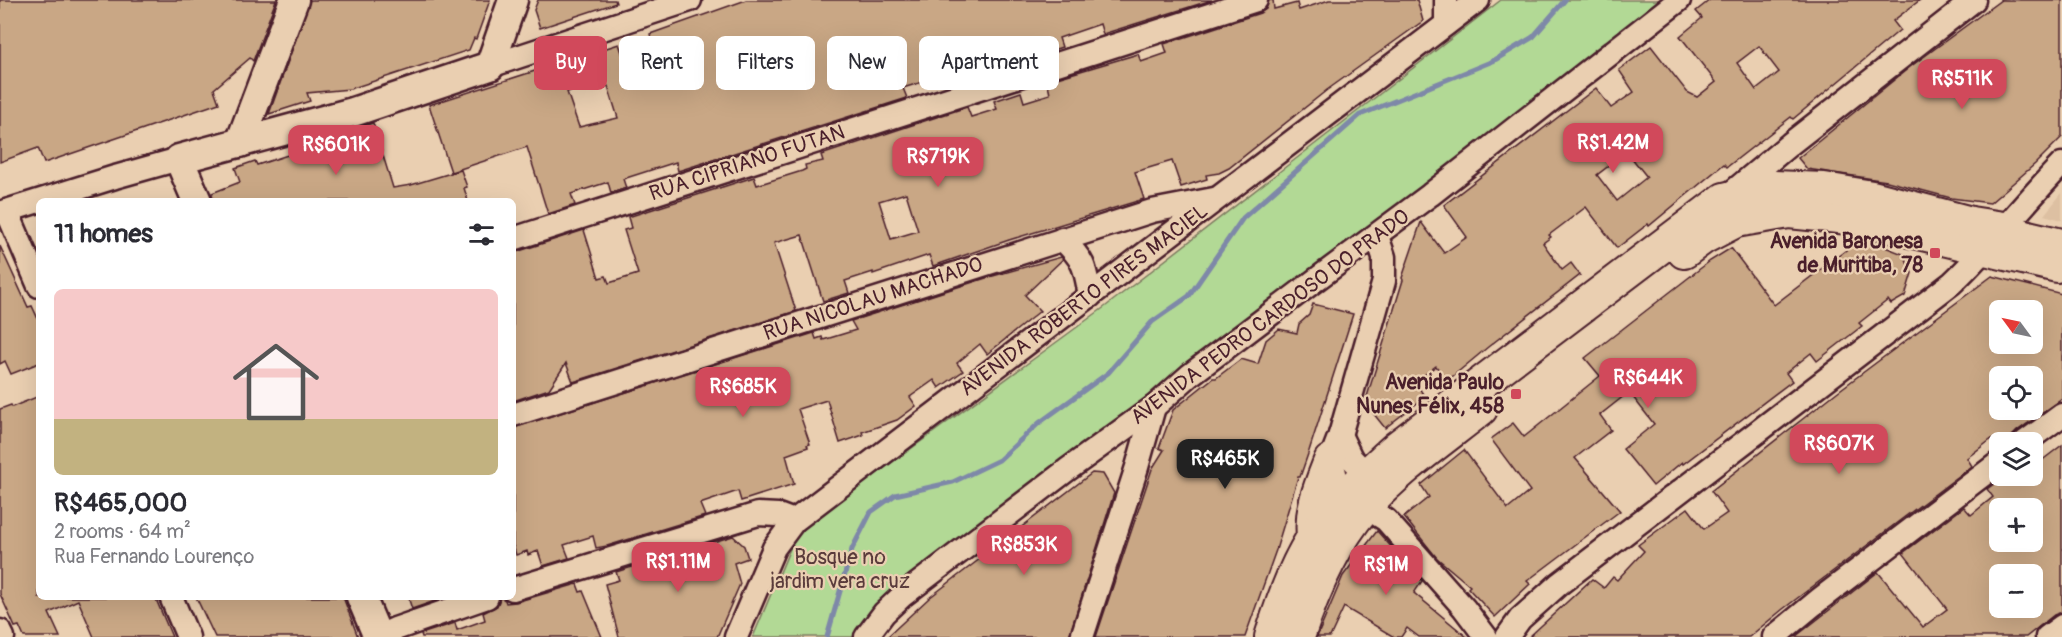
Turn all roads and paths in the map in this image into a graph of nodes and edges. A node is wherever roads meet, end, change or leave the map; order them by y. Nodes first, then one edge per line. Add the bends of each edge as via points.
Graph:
1 (294, 0) edge
2 (513, 0) edge
3 (690, 0) edge
4 (1256, 0) edge
5 (1446, 0) edge
6 (1478, 0) edge
7 (1679, 0) edge
8 (1974, 0) edge
9 (1446, 24) junction
10 (490, 66) junction
11 (240, 143) junction
12 (1790, 144) junction
13 (179, 159) junction
14 (2062, 164) edge
15 (1774, 187) junction
16 (48, 198) edge
17 (196, 198) edge
18 (1218, 198) junction
19 (1724, 199) junction
20 (36, 202) edge
21 (4, 212) edge
22 (1697, 230) junction
23 (1377, 236) junction
24 (516, 238) edge
25 (1995, 238) junction
26 (1062, 239) junction
27 (2062, 245) edge
28 (2062, 267) edge
29 (36, 280) edge
30 (1090, 296) junction
31 (1154, 407) junction
32 (516, 414) edge
33 (2062, 415) edge
34 (2039, 432) edge
35 (1335, 448) junction
36 (1989, 470) edge
37 (1370, 497) junction
38 (794, 520) junction
39 (1313, 536) junction
40 (516, 588) edge
41 (172, 600) edge
42 (362, 600) edge
43 (478, 600) edge
44 (2062, 626) edge
45 (0, 631) edge
46 (3, 637) edge
47 (188, 637) edge
48 (378, 637) edge
49 (736, 637) edge
50 (866, 637) edge
51 (1082, 637) edge
52 (1271, 637) edge
53 (1298, 637) edge
54 (1486, 637) edge
55 (1507, 637) edge
56 (1773, 637) edge
57 (2047, 637) edge

1 - 11 street
2 - 10 street
3 - 10 street
4 - 24 street, RUA CIPRIANO FUTAN
5 - 9 street
6 - 9 street, AVENIDA ROBERTO PIRES MACIEL
7 - 23 street, AVENIDA PEDRO CARDOSO DO PRADO
8 - 12 street
9 - 18 street, AVENIDA ROBERTO PIRES MACIEL
10 - 11 street via 353,112
11 - 13 street
12 - 15 street
12 - 19 street
13 - 16 street
13 - 17 street
14 - 25 street
15 - 19 main road
15 - 25 main road via 1824,189 1872,197 1971,223
18 - 26 street, RUA NICOLAU MACHADO via 1152,211
18 - 30 street, AVENIDA ROBERTO PIRES MACIEL
19 - 22 main road
20 - 21 street
21 - 29 street
22 - 25 main road via 1789,212
22 - 37 main road via 1397,447
23 - 31 street, AVENIDA PEDRO CARDOSO DO PRADO via 1190,375
23 - 35 street via 1384,257 1384,280
25 - 27 main road via 2028,237
25 - 28 main road
25 - 55 street via 1952,283 1559,584 1520,619
26 - 30 street via 1083,263
26 - 32 street, RUA NICOLAU MACHADO
30 - 38 street, AVENIDA ROBERTO PIRES MACIEL
31 - 50 street, AVENIDA PEDRO CARDOSO DO PRADO via 902,596
31 - 51 street
33 - 34 street
35 - 37 street via 1336,476
35 - 39 main road via 1319,489
36 - 56 street
37 - 39 main road
37 - 53 main road via 1329,561
37 - 54 street
38 - 40 street via 778,514 758,514
38 - 49 street, AVENIDA ROBERTO PIRES MACIEL via 774,548
39 - 52 main road via 1287,589
41 - 47 street
42 - 48 street
43 - 48 street
44 - 57 street
45 - 46 street

